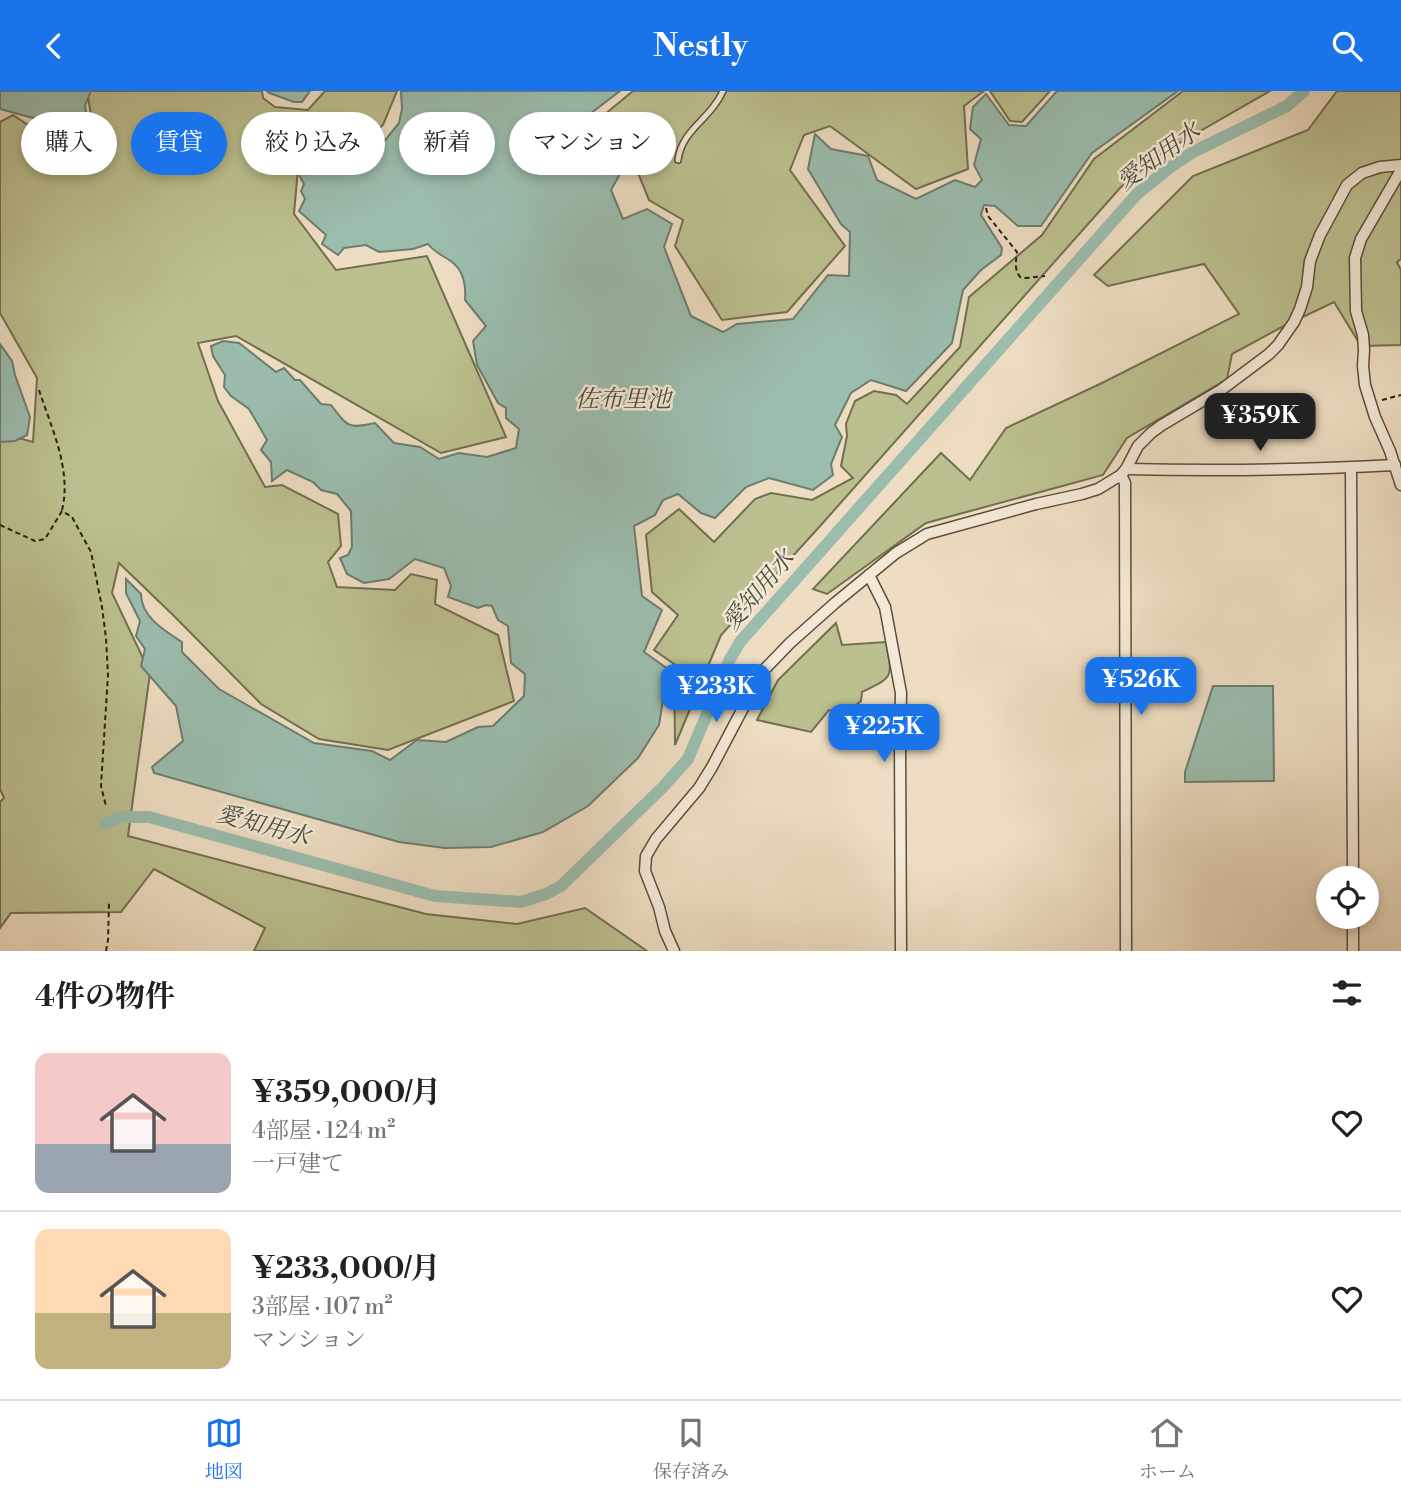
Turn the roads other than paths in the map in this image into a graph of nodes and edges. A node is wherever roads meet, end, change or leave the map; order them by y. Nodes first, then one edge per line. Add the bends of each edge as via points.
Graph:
1 (723, 91) edge
2 (678, 160) dead end
3 (1401, 165) edge
4 (1401, 170) edge
5 (1395, 465) junction
6 (1351, 468) junction
7 (1124, 472) junction
8 (1401, 485) edge
9 (869, 575) junction
10 (1353, 866) edge
11 (1353, 929) edge
12 (674, 951) edge
13 (901, 951) edge
14 (1126, 951) edge
15 (1353, 951) edge

1 - 2 lane via 682,142
3 - 7 street via 1362,173 1347,185 1311,261 1300,309 1278,345 1221,390 1151,433
4 - 5 street via 1355,258 1365,385
5 - 6 street
5 - 8 street
6 - 7 street
6 - 10 street
7 - 9 street via 1098,489 927,534
7 - 14 street
9 - 12 street via 762,672 699,788 646,856 645,871
9 - 13 street via 885,607 901,692
11 - 15 street

